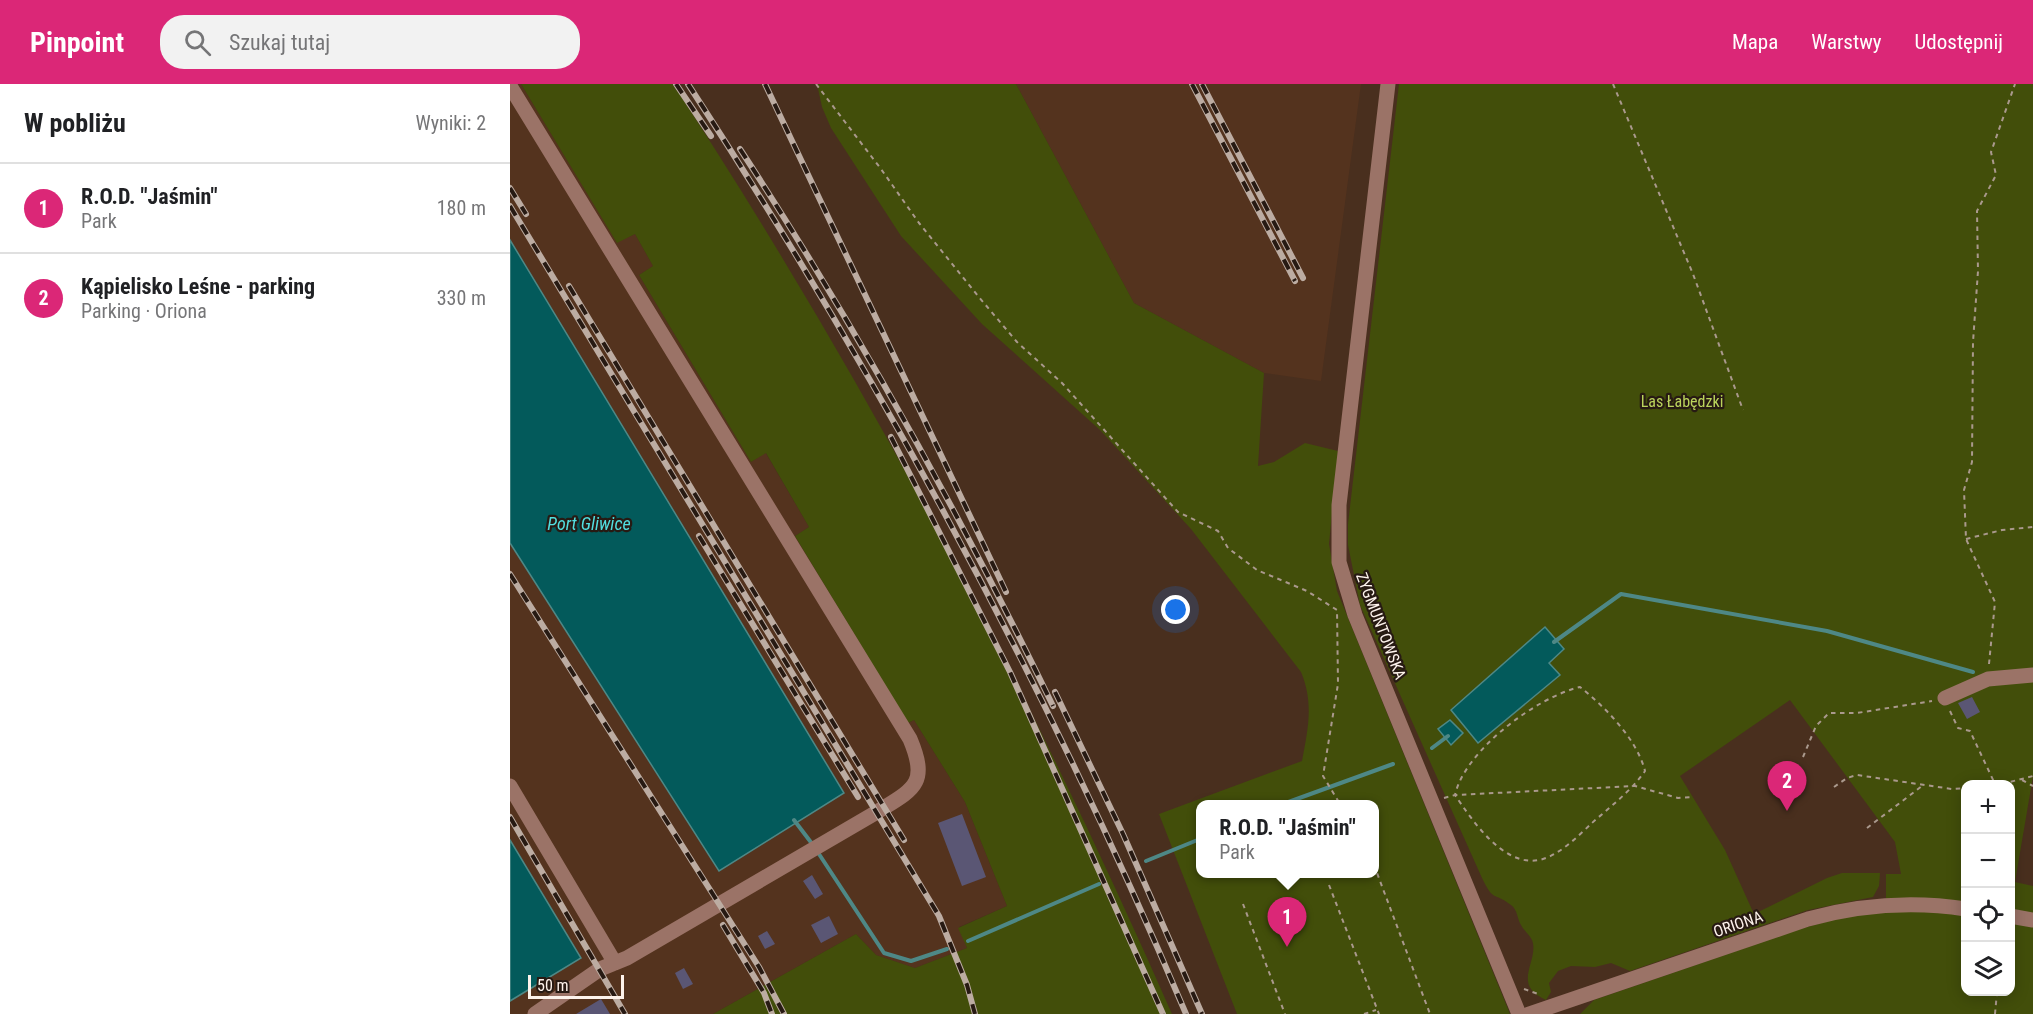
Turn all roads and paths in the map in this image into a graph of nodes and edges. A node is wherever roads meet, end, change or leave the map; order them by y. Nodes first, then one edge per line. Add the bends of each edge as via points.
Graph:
1 (816, 84) edge
2 (1388, 84) edge
3 (1613, 84) edge
4 (2015, 84) edge
5 (510, 86) edge
6 (1743, 410) dead end
7 (2033, 527) edge
8 (1966, 539) junction
9 (1988, 669) dead end
10 (2033, 675) edge
11 (1945, 698) junction
12 (1803, 757) dead end
13 (2033, 776) edge
14 (2021, 779) junction
15 (1993, 780) edge
16 (2015, 781) edge
17 (1923, 785) junction
18 (510, 786) edge
19 (1635, 786) junction
20 (2033, 786) edge
21 (1834, 787) dead end
22 (1961, 788) edge
23 (1455, 795) junction
24 (1693, 797) dead end
25 (1441, 799) dead end
26 (1338, 800) edge
27 (1867, 828) dead end
28 (1379, 878) edge
29 (1329, 885) dead end
30 (1243, 904) dead end
31 (1961, 909) edge
32 (2015, 917) edge
33 (2033, 920) edge
34 (615, 963) junction
35 (1996, 996) edge
36 (1377, 1009) junction
37 (535, 1014) edge
38 (1286, 1014) edge
39 (1364, 1014) edge
40 (1379, 1014) edge
41 (1430, 1014) edge
42 (1519, 1014) edge
43 (1529, 1014) edge
44 (1995, 1014) edge

1 - 26 path via 978,296 1178,512 1218,531 1228,548 1257,570 1307,591 1337,610 1338,684 1323,776
2 - 42 street, ZYGMUNTOWSKA via 1339,505 1339,562 1355,615
3 - 6 path via 1693,274
4 - 8 path via 1991,152 1996,175 1977,211 1972,462 1964,490
5 - 34 street via 903,729 918,759 920,774 906,794
7 - 8 path
8 - 9 path via 1995,602
10 - 11 street via 1989,679
11 - 12 path via 1857,713 1829,713 1816,726
11 - 15 path via 1958,728 1970,731
13 - 14 path
14 - 16 path
14 - 20 path
17 - 21 path via 1857,774
17 - 22 path
17 - 27 path
18 - 34 street
19 - 23 path
19 - 23 path via 1565,847 1539,860 1514,857 1496,846
19 - 23 path via 1645,771 1642,758 1598,701 1580,687 1560,692 1479,750
19 - 24 path via 1678,798
23 - 25 path
28 - 41 path
29 - 36 path
30 - 38 path
31 - 43 street, ORIONA via 1886,906 1841,910
32 - 33 street
34 - 37 street via 600,969
35 - 44 path
36 - 39 path
36 - 40 path

